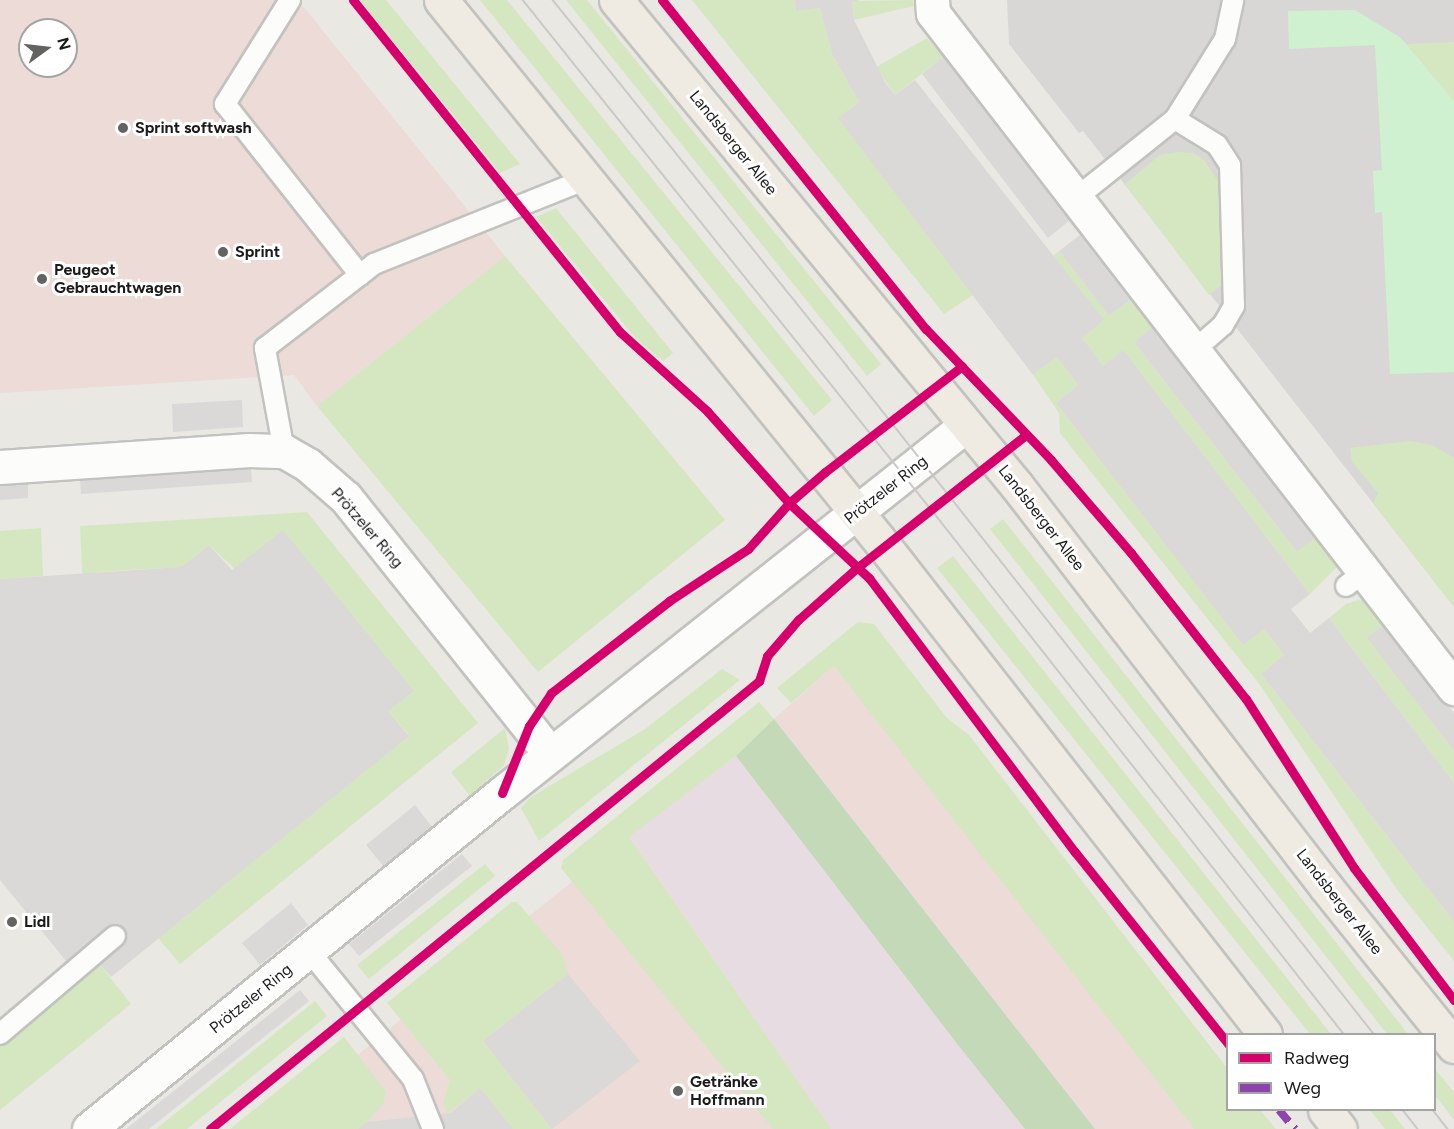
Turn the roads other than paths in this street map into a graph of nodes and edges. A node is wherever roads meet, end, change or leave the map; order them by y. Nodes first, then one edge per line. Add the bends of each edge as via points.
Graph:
1 (290, 0) edge
2 (441, 0) edge
3 (616, 0) edge
4 (932, 0) edge
5 (1233, 0) edge
6 (1175, 119) junction
7 (586, 179) junction
8 (1076, 198) junction
9 (360, 275) junction
10 (1196, 349) junction
11 (965, 426) junction
12 (284, 451) junction
13 (0, 467) edge
14 (857, 513) junction
15 (1454, 688) edge
16 (550, 754) junction
17 (115, 936) dead end
18 (309, 951) junction
19 (1263, 1033) edge
20 (0, 1034) edge
21 (1454, 1046) edge
22 (1325, 1111) edge
23 (89, 1129) edge
24 (433, 1129) edge
25 (1340, 1129) edge

1 - 9 lane via 225,104
2 - 7 main road
3 - 11 main road, Landsberger Allee
4 - 8 street via 933,13
5 - 6 lane via 1225,39
6 - 8 lane
6 - 10 lane via 1217,145 1230,165 1234,306 1223,325
7 - 9 lane via 374,264
7 - 14 main road
8 - 10 street
9 - 12 lane via 265,348
10 - 15 street via 1356,579
11 - 14 street, Prötzeler Ring
11 - 21 main road, Landsberger Allee via 1017,486 1326,887
12 - 13 street, Prötzeler Ring
12 - 16 street, Prötzeler Ring via 309,465 346,498
14 - 16 street, Prötzeler Ring
14 - 19 main road
16 - 18 street, Prötzeler Ring
17 - 20 lane
18 - 23 street, Prötzeler Ring
18 - 24 lane via 413,1079
22 - 25 main road

